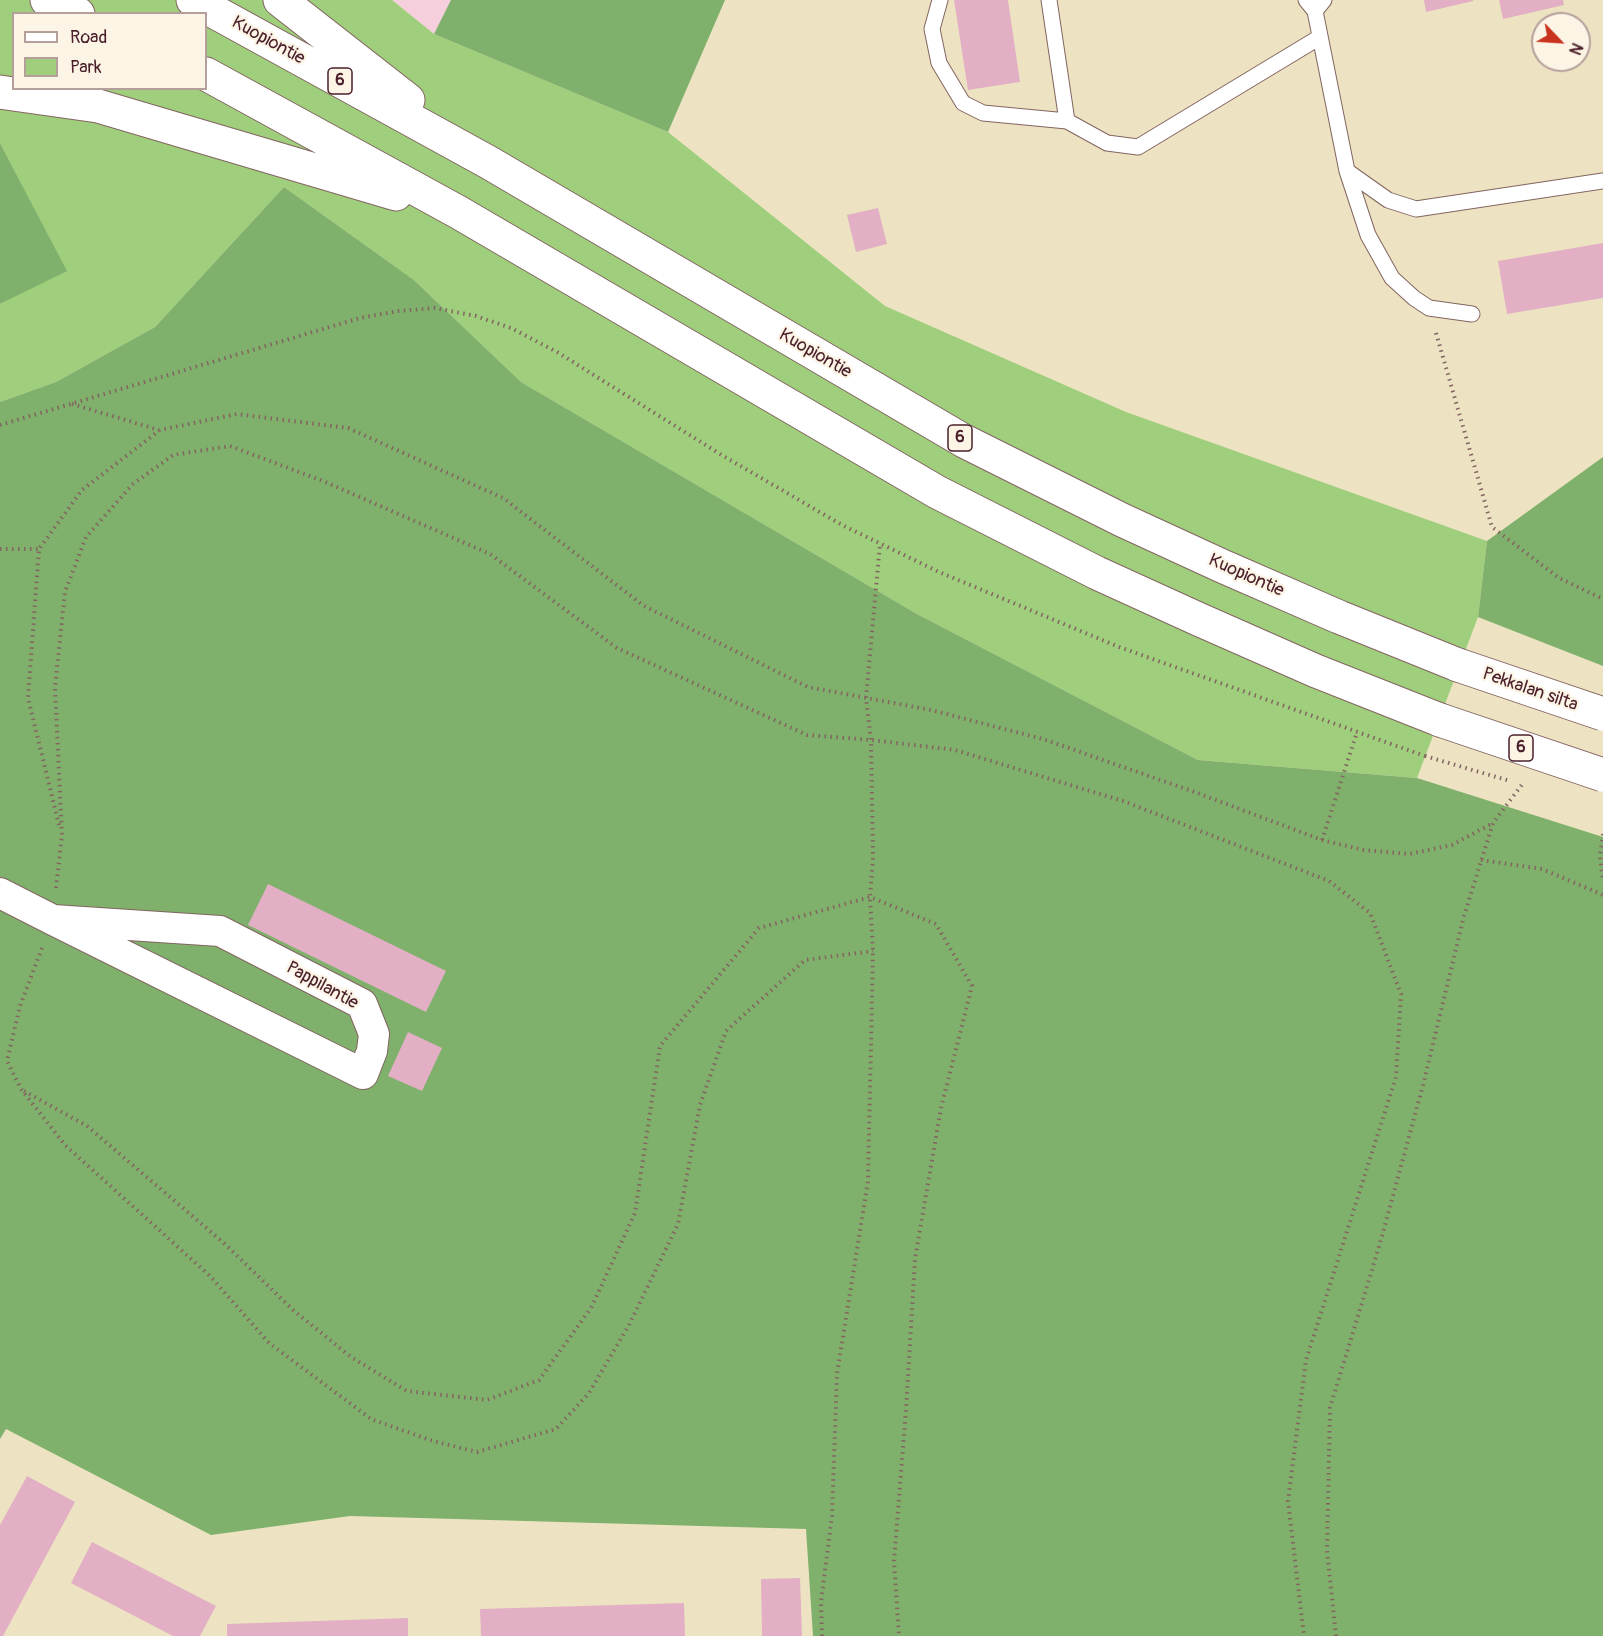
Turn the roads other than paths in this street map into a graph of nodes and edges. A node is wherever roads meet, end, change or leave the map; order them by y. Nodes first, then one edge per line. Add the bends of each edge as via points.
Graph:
1 (47, 0) edge
2 (193, 0) edge
3 (280, 0) edge
4 (940, 0) edge
5 (1049, 0) edge
6 (1315, 4) edge
7 (74, 12) edge
8 (1320, 37) junction
9 (207, 75) edge
10 (0, 92) edge
11 (1067, 121) junction
12 (488, 162) junction
13 (1347, 171) junction
14 (1603, 181) edge
15 (458, 212) junction
16 (1472, 314) dead end
17 (1458, 665) joint
18 (1603, 714) edge
19 (1603, 775) edge
20 (0, 893) edge
21 (53, 920) junction

1 - 7 highway
2 - 12 highway, Kuopiontie / 6
3 - 12 highway
4 - 11 lane via 932,29 939,63 963,103 983,113
5 - 11 lane
6 - 8 lane
8 - 11 lane via 1138,147 1107,143
8 - 13 lane
9 - 15 highway, 6
10 - 15 highway via 98,106
12 - 17 highway, Kuopiontie / 6 via 964,441 1212,561
13 - 14 lane via 1388,200 1416,209
13 - 16 lane via 1368,235 1392,278 1429,308
15 - 19 highway, 6, bridge via 937,492 1097,573 1316,671 1440,720
17 - 18 highway, Pekkalan silta / 6, bridge
20 - 21 street, Pappilantie
21 - 21 street, Pappilantie via 106,946 363,1074 375,1035 362,1004 220,931

